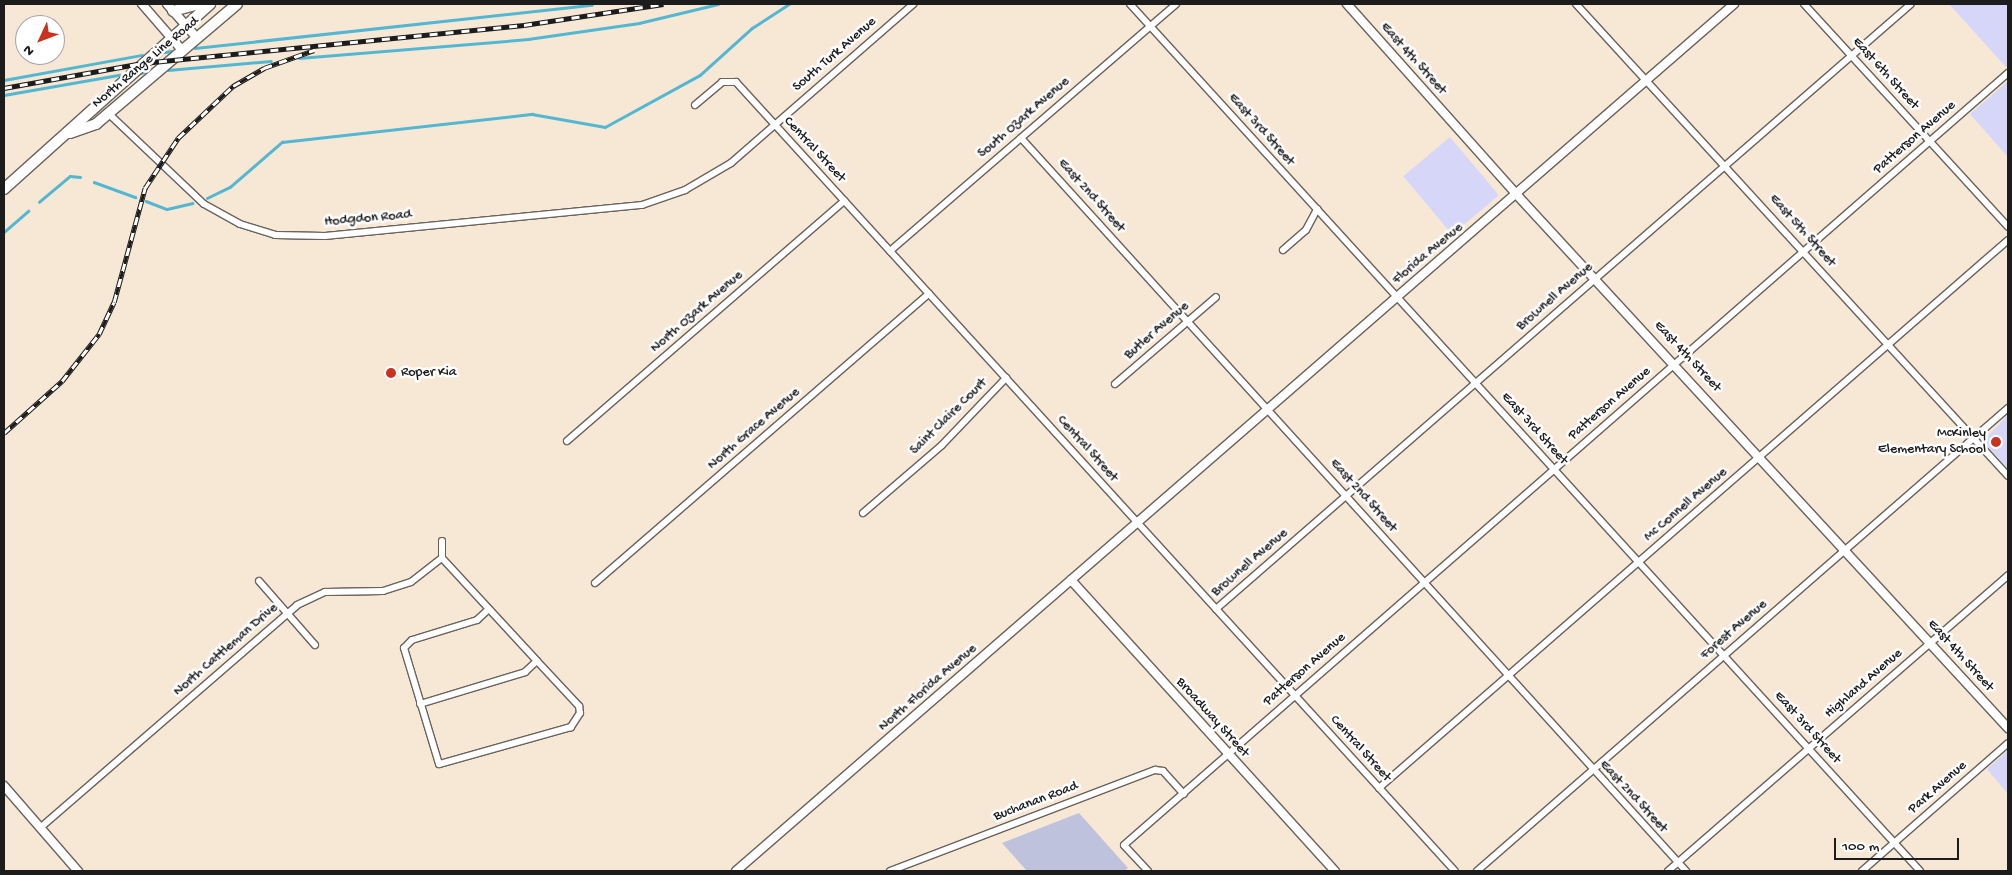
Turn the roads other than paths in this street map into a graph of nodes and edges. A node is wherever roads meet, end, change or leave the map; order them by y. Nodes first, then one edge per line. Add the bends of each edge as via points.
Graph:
1 (142, 4) edge
2 (200, 4) edge
3 (210, 4) edge
4 (238, 4) edge
5 (913, 4) edge
6 (1130, 4) edge
7 (1176, 4) edge
8 (1347, 4) edge
9 (1576, 4) edge
10 (1734, 4) edge
11 (1804, 4) edge
12 (1910, 4) edge
13 (170, 7) edge
14 (186, 25) junction
15 (1150, 26) junction
16 (171, 37) junction
17 (197, 38) junction
18 (182, 50) junction
19 (1852, 55) junction
20 (2008, 73) edge
21 (1646, 80) junction
22 (694, 105) dead end
23 (108, 113) junction
24 (774, 125) junction
25 (66, 135) junction
26 (1021, 138) junction
27 (1930, 142) junction
28 (1724, 164) junction
29 (4, 189) edge
30 (1517, 195) junction
31 (671, 196) joint
32 (844, 201) junction
33 (1316, 209) junction
34 (2008, 227) edge
35 (2008, 240) edge
36 (1283, 250) dead end
37 (890, 251) junction
38 (1804, 252) junction
39 (1595, 278) junction
40 (929, 294) junction
41 (1216, 297) dead end
42 (1397, 297) junction
43 (1188, 321) junction
44 (1888, 345) junction
45 (1676, 364) junction
46 (1006, 378) junction
47 (1475, 382) junction
48 (1114, 384) dead end
49 (2008, 408) edge
50 (1268, 410) junction
51 (1974, 438) junction
52 (567, 441) dead end
53 (1761, 457) junction
54 (1553, 469) junction
55 (2008, 476) edge
56 (1346, 496) junction
57 (863, 513) dead end
58 (1138, 523) junction
59 (442, 541) dead end
60 (1846, 550) junction
61 (442, 558) junction
62 (1638, 562) junction
63 (2008, 575) edge
64 (1072, 580) junction
65 (259, 581) dead end
66 (595, 583) dead end
67 (1424, 583) junction
68 (489, 609) junction
69 (1216, 609) junction
70 (287, 613) junction
71 (1931, 643) junction
72 (315, 645) dead end
73 (1724, 656) junction
74 (537, 661) junction
75 (1508, 676) junction
76 (1295, 695) junction
77 (420, 704) junction
78 (2008, 728) edge
79 (2008, 742) edge
80 (1809, 748) junction
81 (1229, 755) junction
82 (1592, 771) junction
83 (4, 786) edge
84 (1379, 788) junction
85 (1184, 794) junction
86 (40, 828) junction
87 (1894, 843) junction
88 (1678, 862) junction
89 (78, 871) edge
90 (736, 871) edge
91 (890, 871) edge
92 (1148, 871) edge
93 (1335, 871) edge
94 (1455, 871) edge
95 (1477, 871) edge
96 (1668, 871) edge
97 (1686, 871) edge
98 (1862, 871) edge
99 (1920, 871) edge

1 - 16 street
2 - 13 main road
3 - 14 main road, North Range Line Road
4 - 17 main road, North Range Line Road
5 - 24 street, South Turk Avenue
6 - 15 street, East 3rd Street
7 - 15 street, South Ozark Avenue
8 - 30 street, East 4th Street
9 - 21 street, East 5th Street
10 - 21 street, Florida Avenue
11 - 19 street, East 6th Street
12 - 19 street, Brownell Avenue
13 - 14 street
14 - 16 main road, North Range Line Road
14 - 17 street
15 - 26 street, South Ozark Avenue
15 - 33 street, East 3rd Street
16 - 18 street
16 - 25 main road, North Range Line Road
17 - 18 main road, North Range Line Road
18 - 23 main road, North Range Line Road
19 - 27 street, East 6th Street
19 - 28 street, Brownell Avenue
20 - 27 street, Patterson Avenue
21 - 28 street, East 5th Street
21 - 30 street, Florida Avenue
22 - 24 street, Central Street via 732,80
23 - 25 main road, North Range Line Road via 96,124
23 - 31 street, Hodgdon Road via 204,204 240,224 274,234 325,236 642,205
24 - 31 street, South Turk Avenue via 722,169
24 - 32 street, Central Street
25 - 29 main road, North Range Line Road
26 - 37 street, South Ozark Avenue
26 - 43 street, East 2nd Street
27 - 34 street, East 6th Street
27 - 38 street, Patterson Avenue
28 - 38 street, East 5th Street
28 - 39 street, Brownell Avenue
30 - 39 street, East 4th Street
30 - 42 street, Florida Avenue
32 - 37 street, Central Street
32 - 52 street, North Ozark Avenue
33 - 36 street via 1306,230
33 - 42 street, East 3rd Street
35 - 44 street, Mc Connell Avenue
37 - 40 street, Central Street
38 - 44 street, East 5th Street
38 - 45 street, Patterson Avenue
39 - 45 street, East 4th Street
39 - 47 street, Brownell Avenue
40 - 46 street, Central Street
40 - 66 street, North Grace Avenue
41 - 43 street, Butler Avenue
42 - 47 street, East 3rd Street
42 - 50 street, Florida Avenue
43 - 48 street, Butler Avenue
43 - 50 street, East 2nd Street
44 - 51 street, East 5th Street
44 - 53 street, Mc Connell Avenue
45 - 53 street, East 4th Street
45 - 54 street, Patterson Avenue
46 - 57 street, Saint Claire Court via 942,445
46 - 58 street, Central Street
47 - 54 street, East 3rd Street
47 - 56 street, Brownell Avenue
49 - 51 street, Forest Avenue
50 - 56 street, East 2nd Street
50 - 58 street, Florida Avenue
51 - 55 street, East 5th Street
51 - 60 street, Forest Avenue
53 - 60 street, East 4th Street
53 - 62 street, Mc Connell Avenue
54 - 62 street, East 3rd Street
54 - 67 street, Patterson Avenue
56 - 67 street, East 2nd Street
56 - 69 street, Brownell Avenue
58 - 64 street, North Florida Avenue
58 - 69 street, Central Street
59 - 61 street
60 - 71 street, East 4th Street
60 - 73 street, Forest Avenue
61 - 68 street
61 - 70 street, North Cattleman Drive via 398,588 325,592
62 - 73 street, East 3rd Street
62 - 75 street, Mc Connell Avenue
63 - 71 street, Highland Avenue
64 - 81 street, Broadway Street
64 - 90 street, North Florida Avenue
65 - 70 street
67 - 75 street, East 2nd Street
67 - 76 street, Patterson Avenue
68 - 74 street
68 - 77 street via 477,620 406,644 403,653
69 - 76 street, Central Street
70 - 72 street
70 - 86 street, North Cattleman Drive
71 - 78 street, East 4th Street
71 - 80 street, Highland Avenue
73 - 80 street, East 3rd Street
73 - 82 street, Forest Avenue
74 - 77 street via 525,672
74 - 77 street via 579,706 578,720 571,727 439,764
75 - 82 street, East 2nd Street
75 - 84 street, Mc Connell Avenue
76 - 81 street, Patterson Avenue
76 - 84 street, Central Street
79 - 87 street, Park Avenue
80 - 87 street, East 3rd Street
80 - 88 street, Highland Avenue
81 - 85 street, Patterson Avenue
81 - 93 street, Broadway Street
82 - 88 street, East 2nd Street
82 - 95 street, Forest Avenue
83 - 86 street
84 - 94 street, Central Street
85 - 91 street, Buchanan Road via 1163,771 1155,770
85 - 92 street, Patterson Avenue via 1124,845
86 - 89 street
87 - 98 street, Park Avenue
87 - 99 street, East 3rd Street
88 - 96 street, Highland Avenue
88 - 97 street, East 2nd Street

